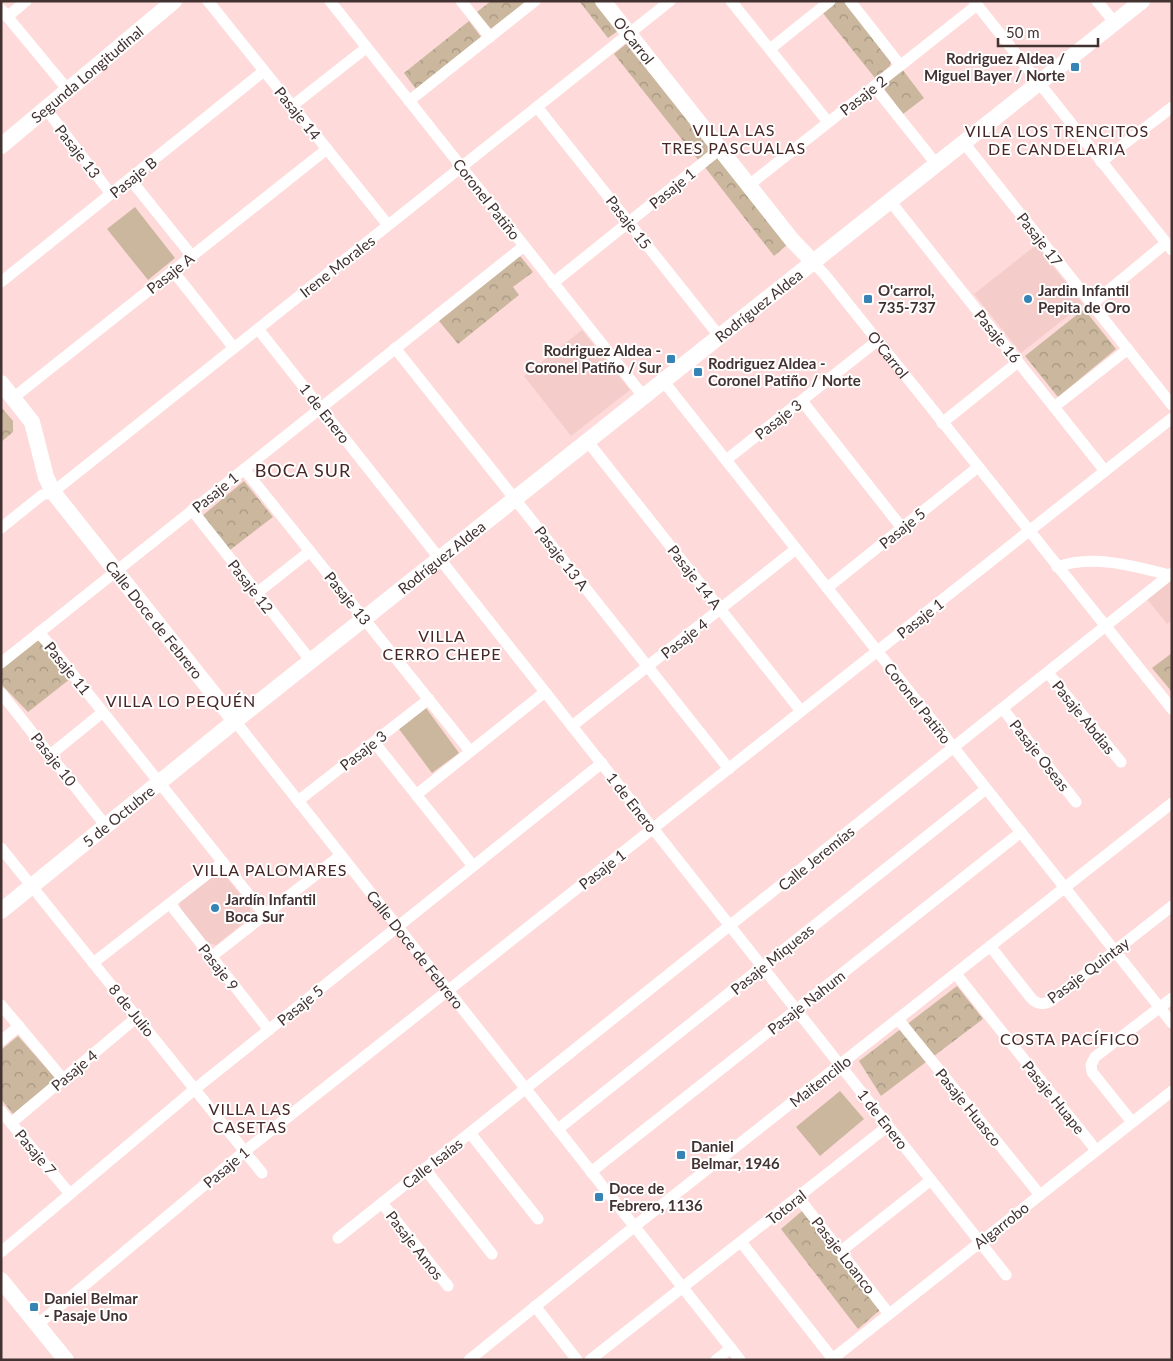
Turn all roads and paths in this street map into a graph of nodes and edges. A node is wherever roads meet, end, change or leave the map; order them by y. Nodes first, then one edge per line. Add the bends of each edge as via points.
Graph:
1 (26, 1) edge
2 (174, 1) edge
3 (208, 1) edge
4 (330, 1) edge
5 (461, 1) edge
6 (535, 1) edge
7 (603, 1) edge
8 (670, 1) edge
9 (732, 1) edge
10 (830, 1) edge
11 (850, 1) edge
12 (1097, 1) edge
13 (1142, 1) edge
14 (975, 3) edge
15 (4, 13) edge
16 (1115, 23) junction
17 (629, 34) junction
18 (490, 37) junction
19 (366, 48) junction
20 (770, 49) junction
21 (900, 65) junction
22 (264, 71) junction
23 (1039, 83) junction
24 (874, 86) junction
25 (68, 90) junction
26 (409, 101) junction
27 (292, 106) junction
28 (537, 107) junction
29 (1172, 107) edge
30 (46, 109) junction
31 (828, 122) junction
32 (964, 143) junction
33 (1, 146) edge
34 (327, 149) junction
35 (720, 149) junction
36 (1102, 162) junction
37 (937, 165) junction
38 (461, 167) junction
39 (130, 179) junction
40 (749, 185) junction
41 (111, 194) junction
42 (890, 202) junction
43 (629, 222) junction
44 (388, 225) junction
45 (524, 246) junction
46 (1169, 247) edge
47 (192, 256) junction
48 (814, 263) junction
49 (173, 271) junction
50 (1, 282) edge
51 (553, 283) junction
52 (1092, 304) junction
53 (258, 329) junction
54 (720, 337) junction
55 (877, 341) junction
56 (234, 348) junction
57 (395, 348) junction
58 (1128, 349) junction
59 (1018, 362) junction
60 (664, 382) junction
61 (1, 383) edge
62 (644, 397) junction
63 (13, 398) junction
64 (802, 400) junction
65 (1172, 405) edge
66 (1054, 407) junction
67 (321, 408) junction
68 (1172, 418) edge
69 (942, 423) junction
70 (588, 442) junction
71 (726, 460) junction
72 (978, 467) junction
73 (244, 469) junction
74 (1105, 471) junction
75 (53, 492) junction
76 (515, 500) junction
77 (192, 510) junction
78 (1, 528) edge
79 (902, 528) junction
80 (1028, 532) junction
81 (796, 549) junction
82 (310, 551) junction
83 (440, 559) junction
84 (1058, 568) junction
85 (116, 571) junction
86 (1170, 574) edge
87 (827, 588) junction
88 (257, 593) junction
89 (720, 609) junction
90 (364, 619) junction
91 (1106, 627) junction
92 (39, 632) junction
93 (877, 652) junction
94 (311, 662) junction
95 (1, 663) edge
96 (648, 666) junction
97 (1048, 673) junction
98 (545, 692) junction
99 (1, 693) edge
100 (429, 699) junction
101 (1003, 709) junction
102 (1172, 710) edge
103 (801, 711) junction
104 (103, 712) junction
105 (235, 721) junction
106 (572, 726) junction
107 (374, 742) junction
108 (954, 748) junction
109 (470, 751) junction
110 (50, 755) junction
111 (1120, 762) dead end
112 (602, 763) junction
113 (729, 768) junction
114 (159, 783) junction
115 (986, 789) junction
116 (416, 795) junction
117 (298, 801) junction
118 (1076, 802) dead end
119 (1172, 803) edge
120 (106, 826) junction
121 (653, 828) junction
122 (1020, 832) junction
123 (1, 848) edge
124 (341, 855) junction
125 (223, 862) junction
126 (473, 866) junction
127 (32, 886) junction
128 (1065, 888) junction
129 (170, 904) junction
130 (1172, 906) edge
131 (1, 911) edge
132 (265, 915) junction
133 (730, 926) junction
134 (398, 927) junction
135 (990, 946) junction
136 (1115, 951) junction
137 (211, 956) junction
138 (93, 963) junction
139 (762, 967) junction
140 (956, 974) junction
141 (448, 990) junction
142 (1172, 998) edge
143 (1, 1005) edge
144 (1159, 1008) junction
145 (796, 1010) junction
146 (137, 1017) junction
147 (898, 1019) junction
148 (1172, 1023) edge
149 (19, 1026) junction
150 (269, 1030) junction
151 (1, 1041) edge
152 (840, 1065) junction
153 (63, 1079) junction
154 (195, 1089) junction
155 (526, 1089) junction
156 (1172, 1091) edge
157 (1, 1111) edge
158 (1132, 1122) junction
159 (11, 1123) junction
160 (888, 1126) junction
161 (558, 1130) junction
162 (470, 1133) junction
163 (1096, 1150) junction
164 (245, 1152) junction
165 (425, 1169) junction
166 (592, 1172) junction
167 (262, 1173) dead end
168 (931, 1180) junction
169 (70, 1194) junction
170 (1040, 1195) junction
171 (798, 1197) junction
172 (382, 1203) junction
173 (538, 1219) dead end
174 (635, 1226) junction
175 (338, 1238) dead end
176 (741, 1242) junction
177 (980, 1242) junction
178 (841, 1251) junction
179 (1, 1252) edge
180 (492, 1254) dead end
181 (1006, 1275) dead end
182 (1, 1280) edge
183 (448, 1286) dead end
184 (683, 1288) junction
185 (535, 1306) junction
186 (889, 1314) junction
187 (37, 1325) junction
188 (731, 1348) junction
189 (831, 1359) edge
190 (66, 1360) edge
191 (469, 1360) edge
192 (577, 1360) edge
193 (590, 1360) edge
194 (716, 1360) edge
195 (740, 1360) edge

1 - 15 street
2 - 25 main road, Segunda Longitudinal
3 - 22 street, Pasaje 14
4 - 19 street, Coronel Patiño
5 - 18 street
6 - 18 street
7 - 17 main road, O'Carrol
8 - 17 street, Irene Morales
9 - 20 street
10 - 20 street
11 - 21 street
12 - 16 street
13 - 16 main road, Rodríguez Aldea
14 - 21 street, Pasaje 2
14 - 23 street
15 - 25 street
16 - 23 main road, Rodríguez Aldea
17 - 28 street, Irene Morales
17 - 35 main road, O'Carrol
18 - 26 street
19 - 26 street, Coronel Patiño
19 - 27 street
20 - 31 street
21 - 24 street, Pasaje 2
22 - 27 street, Pasaje 14
22 - 39 street, Pasaje B
23 - 32 main road, Rodríguez Aldea
23 - 36 street
24 - 31 street, Pasaje 2
24 - 37 street
25 - 30 main road, Segunda Longitudinal
26 - 38 street, Coronel Patiño
27 - 34 street, Pasaje 14
28 - 38 street, Irene Morales
28 - 43 street, Pasaje 15
29 - 36 street
30 - 33 main road, Segunda Longitudinal
30 - 41 street, Pasaje 13
31 - 40 street, Pasaje 2
32 - 37 main road, Rodríguez Aldea
32 - 52 street, Pasaje 17
34 - 44 street, Pasaje 14
34 - 47 street, Pasaje A
35 - 40 main road, O'Carrol
35 - 43 street, Pasaje 1
36 - 46 street
37 - 42 main road, Rodríguez Aldea
38 - 44 street, Irene Morales
38 - 45 street, Coronel Patiño
39 - 41 street, Pasaje B
39 - 47 street
40 - 48 main road, O'Carrol
41 - 50 street, Pasaje B
42 - 48 main road, Rodríguez Aldea
42 - 59 street, Pasaje 16
43 - 51 street, Pasaje 1
43 - 54 street, Pasaje 15
44 - 53 street, Irene Morales
45 - 51 street, Coronel Patiño
45 - 57 street, Pasaje 1
46 - 52 street
47 - 49 street, Pasaje A
48 - 54 main road, Rodríguez Aldea
48 - 55 street, O'Carrol
49 - 56 street
49 - 63 street, Pasaje A
51 - 62 street, Coronel Patiño
52 - 58 street, Pasaje 17
53 - 56 street, Irene Morales
53 - 67 street, 1 de Enero
54 - 60 main road, Rodríguez Aldea
55 - 64 street, Pasaje 3
55 - 69 street, O'Carrol
56 - 75 street, Irene Morales
57 - 67 street, Pasaje 1
57 - 76 street, Pasaje 13 A
58 - 65 street, Pasaje 17
58 - 66 street
59 - 66 street, Pasaje 16
59 - 69 street
60 - 62 main road, Rodríguez Aldea
60 - 71 street, Coronel Patiño
61 - 63 main road, Calle Doce de Febrero
62 - 70 main road, Rodríguez Aldea
63 - 75 main road, Calle Doce de Febrero via 32,422
64 - 71 street, Pasaje 3
64 - 79 street
66 - 74 street, Pasaje 16
67 - 73 street, Pasaje 1
67 - 83 street, 1 de Enero
68 - 74 street, Pasaje 1
69 - 72 street, O'Carrol
70 - 76 main road, Rodríguez Aldea
70 - 89 street, Pasaje 14 A
71 - 81 street, Coronel Patiño
72 - 79 street, Pasaje 5
72 - 80 street, O'Carrol
73 - 77 street, Pasaje 1
73 - 82 street, Pasaje 13
74 - 80 street, Pasaje 1
75 - 78 street, Irene Morales via 42,495
75 - 85 main road, Calle Doce de Febrero
76 - 83 main road, Rodríguez Aldea
76 - 96 street, Pasaje 13 A
77 - 85 street, Pasaje 1
77 - 88 street, Pasaje 12
79 - 87 street, Pasaje 5
80 - 84 street, O'Carrol
80 - 93 street, Pasaje 1
81 - 87 street, Coronel Patiño
81 - 89 street, Pasaje 4
82 - 88 street
82 - 90 street, Pasaje 13
83 - 90 main road, Rodríguez Aldea
83 - 98 street, 1 de Enero
84 - 86 street via 1089,560
84 - 91 street, O'Carrol
85 - 92 street, Pasaje 1
85 - 105 main road, Calle Doce de Febrero
86 - 91 street, Calle Jeremías
87 - 93 street, Coronel Patiño
88 - 94 street, Pasaje 12
89 - 96 street, Pasaje 4
89 - 103 street, Pasaje 14 A
90 - 94 main road, Rodríguez Aldea
90 - 100 street, Pasaje 13
91 - 97 street, Calle Jeremías
91 - 102 street, O'Carrol
92 - 95 street, Pasaje 1
92 - 104 street, Pasaje 11
93 - 103 street, Pasaje 1
93 - 108 street, Coronel Patiño
94 - 105 main road, Rodríguez Aldea
96 - 106 street, Pasaje 4
96 - 113 street, Pasaje 13 A
97 - 101 street, Calle Jeremías
97 - 111 street, Pasaje Abdias
98 - 106 street, 1 de Enero
98 - 109 street
99 - 110 street, Pasaje 10
100 - 107 street, Pasaje 3
100 - 109 street, Pasaje 13
101 - 108 street, Calle Jeremías
101 - 118 street, Pasaje Oseas
103 - 113 street, Pasaje 1
104 - 110 street
104 - 114 street, Pasaje 11
105 - 114 main road, 5 de Octubre
105 - 117 street, Calle Doce de Febrero
106 - 112 street, 1 de Enero
107 - 116 street
107 - 117 street, Pasaje 3
108 - 115 street, Coronel Patiño
108 - 133 street, Calle Jeremías
109 - 116 street
110 - 120 street, Pasaje 10
112 - 121 street, 1 de Enero
112 - 126 street, Pasaje 5
113 - 121 street, Pasaje 1
114 - 120 main road, 5 de Octubre
114 - 125 street, Pasaje 11
115 - 122 street, Coronel Patiño
115 - 139 street, Pasaje Miqueas
116 - 126 street
117 - 124 street, Calle Doce de Febrero
119 - 128 street, Maitencillo
120 - 127 main road, 5 de Octubre
121 - 133 street, 1 de Enero
121 - 141 street, Pasaje 1
122 - 128 street, Coronel Patiño
122 - 145 street, Pasaje Nahum
123 - 127 street, 8 de Julio
124 - 132 street
124 - 134 street, Calle Doce de Febrero
125 - 129 street
125 - 132 street, Pasaje 11
126 - 134 street, Pasaje 5
127 - 131 main road, 5 de Octubre
127 - 138 street, 8 de Julio
128 - 135 street, Maitencillo
128 - 136 street, Coronel Patiño
129 - 137 street, Pasaje 9
129 - 138 street
130 - 136 street, Pasaje Quintay
132 - 137 street
133 - 139 street, 1 de Enero
133 - 155 street, Calle Jeremías
134 - 141 street, Calle Doce de Febrero
134 - 150 street, Pasaje 5
135 - 136 street, Pasaje Quintay via 1031,998 1041,1004 1052,1000
135 - 140 street, Maitencillo
136 - 144 street, Coronel Patiño
137 - 150 street, Pasaje 9
138 - 146 street, 8 de Julio
139 - 145 street, 1 de Enero
139 - 161 street, Pasaje Miqueas
140 - 147 street, Maitencillo
140 - 163 street, Pasaje Huape
141 - 155 street, Calle Doce de Febrero
141 - 164 street, Pasaje 1
142 - 144 street
143 - 149 street
144 - 148 street, Coronel Patiño
144 - 158 street via 1095,1057 1091,1065 1092,1072
145 - 152 street, 1 de Enero
145 - 166 street, Pasaje Nahum
146 - 153 street, Pasaje 4
146 - 154 street, 8 de Julio
147 - 152 street, Maitencillo
147 - 170 street, Pasaje Huasco
149 - 151 street
149 - 153 street
150 - 154 street, Pasaje 5
152 - 160 street, 1 de Enero
152 - 174 street, Maitencillo
153 - 159 street, Pasaje 4
154 - 164 street, 8 de Julio
154 - 169 street, Pasaje 5
155 - 161 street, Calle Doce de Febrero
155 - 162 street, Calle Isaías
156 - 158 street, Algarrobo
157 - 159 street, Pasaje 7
158 - 163 street, Algarrobo
159 - 169 street, Pasaje 7
160 - 168 street, 1 de Enero
160 - 171 street, Totoral
161 - 166 street, Calle Doce de Febrero
162 - 165 street, Calle Isaías
162 - 173 street
163 - 170 street, Algarrobo
164 - 167 street, 8 de Julio
164 - 187 street, Pasaje 1
165 - 172 street, Calle Isaías
165 - 180 street
166 - 174 street, Calle Doce de Febrero
168 - 177 street, 1 de Enero
168 - 178 street
169 - 179 street, Pasaje 5
170 - 177 street, Algarrobo
171 - 176 street, Totoral
171 - 178 street, Pasaje Loanco
172 - 175 street, Calle Isaías
172 - 183 street, Pasaje Amos
174 - 184 street, Calle Doce de Febrero
174 - 185 street, Maitencillo
176 - 184 street, Totoral
176 - 189 street
177 - 181 street, 1 de Enero
177 - 186 street, Algarrobo
178 - 186 street, Pasaje Loanco
182 - 187 main road
184 - 188 street, Calle Doce de Febrero
184 - 193 street, Totoral
185 - 191 street, Maitencillo
185 - 192 street
186 - 189 street, Algarrobo
187 - 190 main road
188 - 194 street
188 - 195 street, Calle Doce de Febrero

